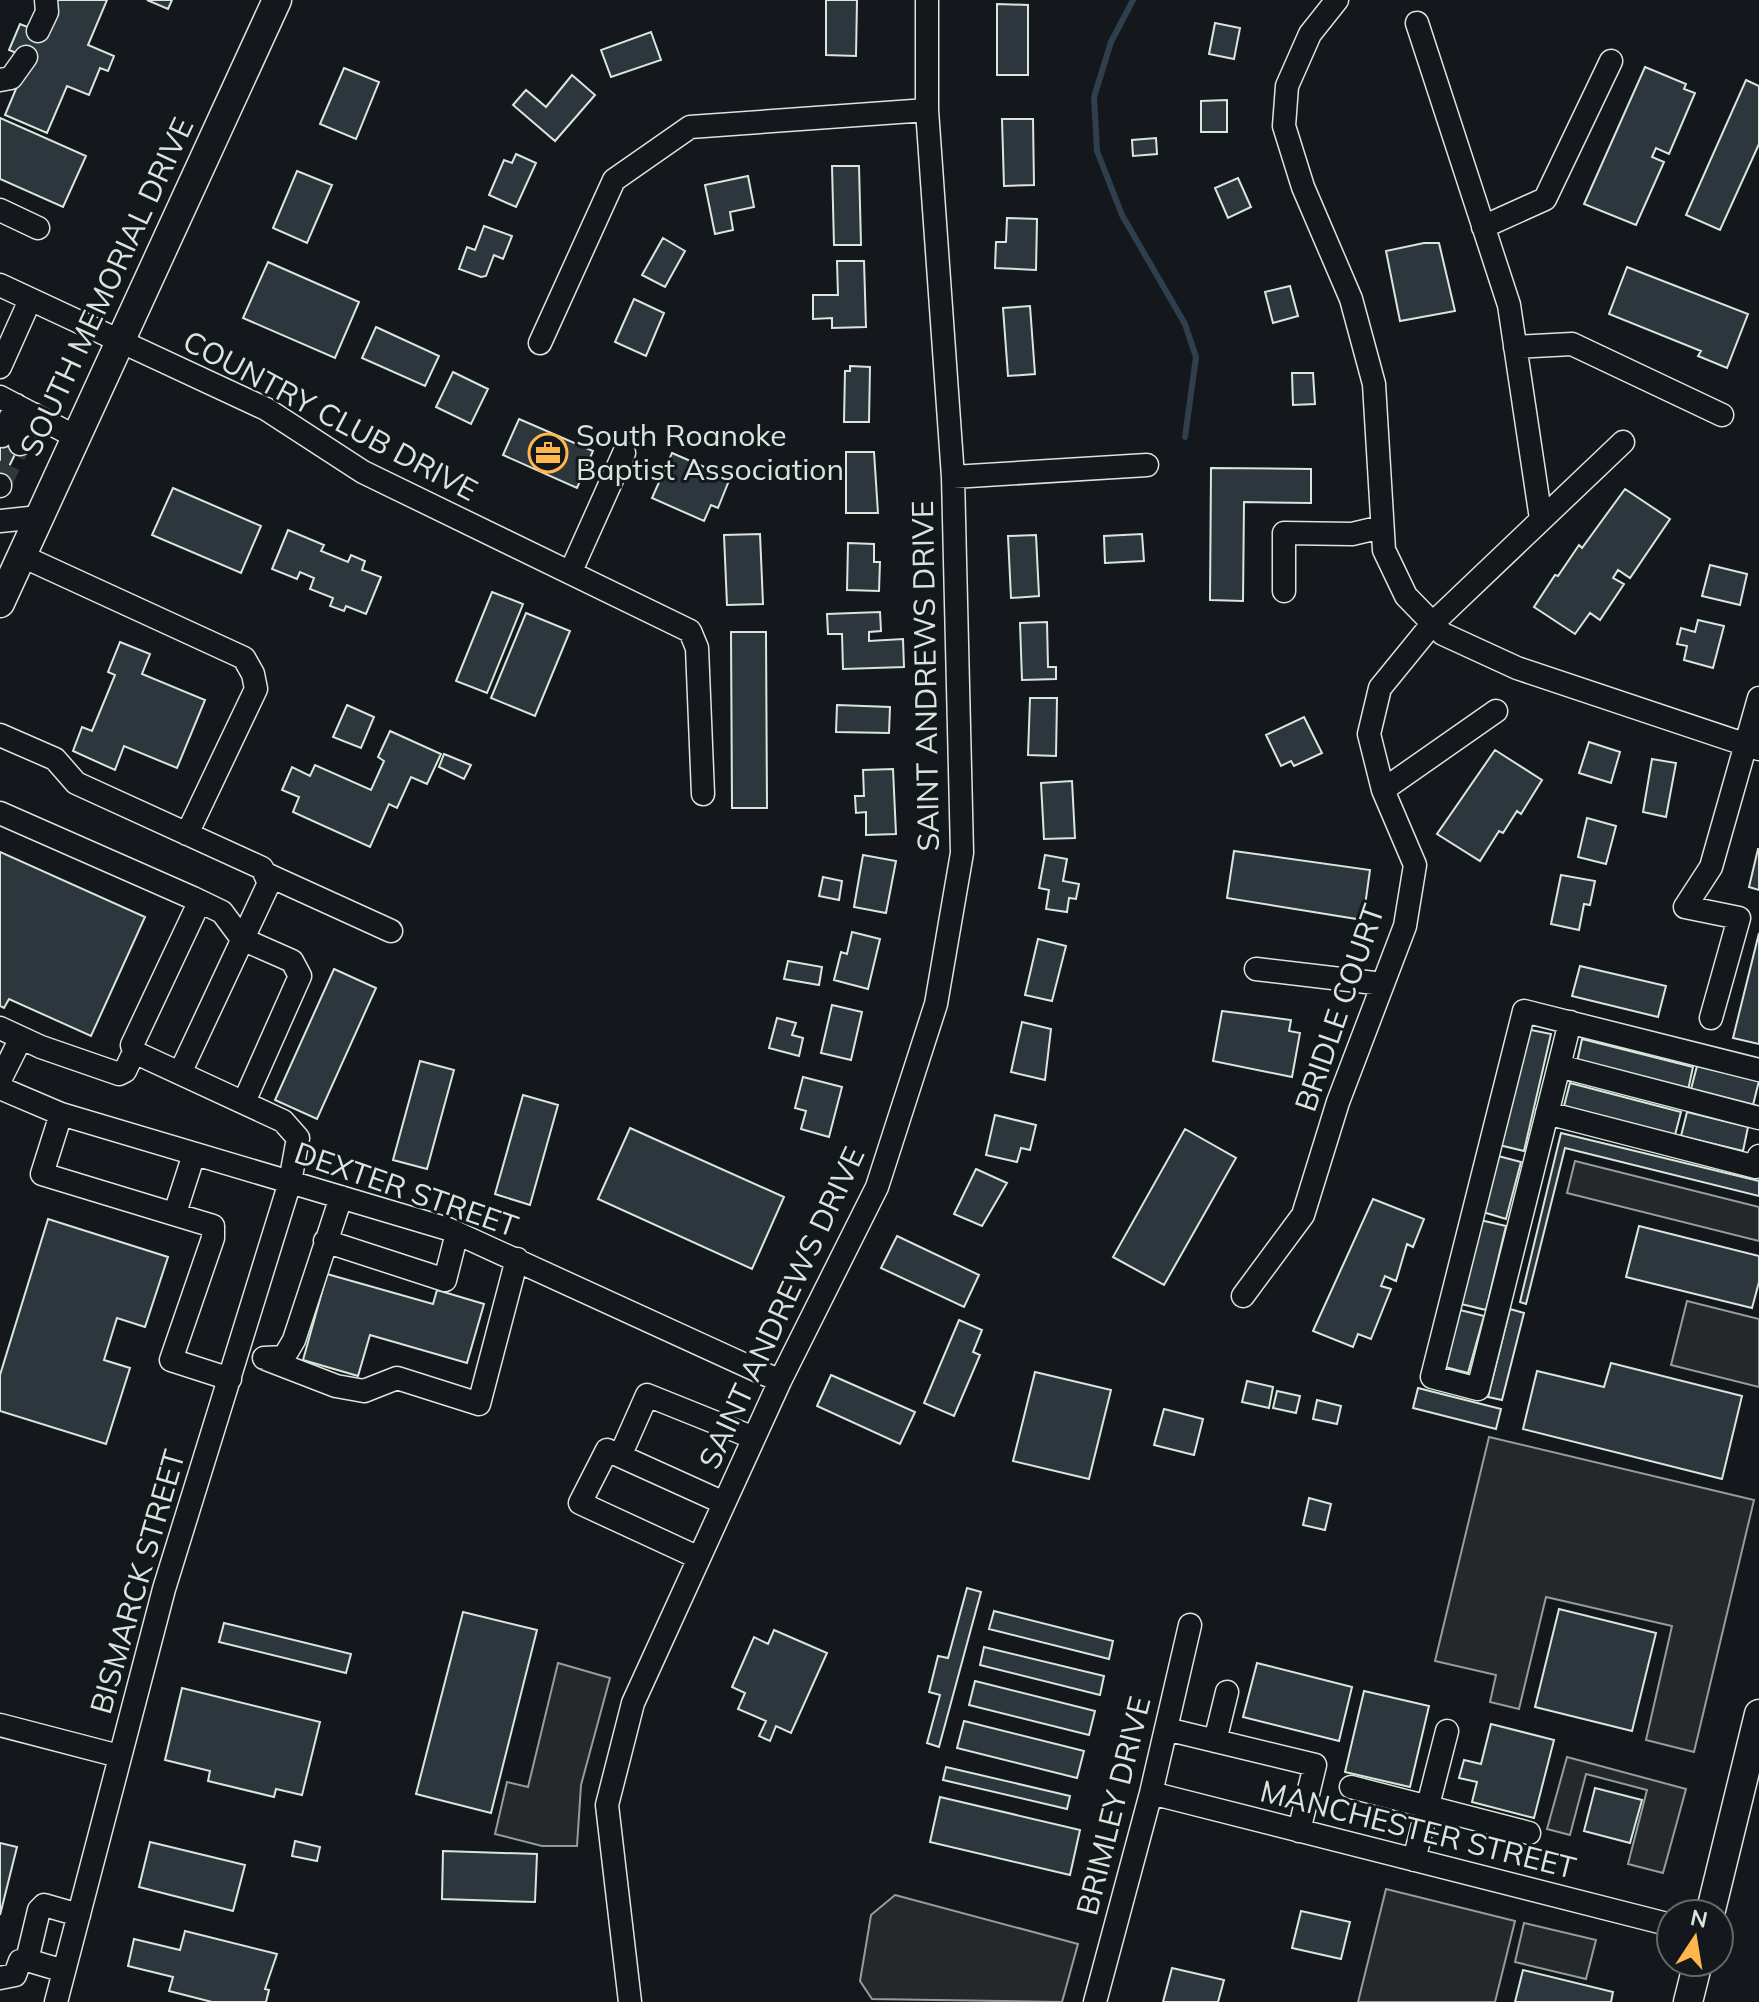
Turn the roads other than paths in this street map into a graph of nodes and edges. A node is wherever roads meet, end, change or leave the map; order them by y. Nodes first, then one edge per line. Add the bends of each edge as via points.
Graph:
1 (46, 0) edge
2 (277, 0) edge
3 (927, 0) edge
4 (1337, 0) edge
5 (1417, 23) dead end
6 (38, 31) dead end
7 (26, 57) dead end
8 (1611, 61) dead end
9 (0, 80) edge
10 (927, 110) junction
11 (0, 210) edge
12 (1483, 227) junction
13 (38, 228) dead end
14 (2, 293) edge
15 (30, 300) junction
16 (119, 341) junction
17 (540, 343) dead end
18 (1515, 347) junction
19 (0, 367) edge
20 (16, 405) edge
21 (1722, 415) dead end
22 (76, 437) junction
23 (11, 440) tunnel mouth
24 (1623, 442) dead end
25 (624, 453) dead end
26 (1147, 465) dead end
27 (953, 477) junction
28 (39, 517) junction
29 (1541, 519) junction
30 (0, 521) edge
31 (1382, 527) junction
32 (22, 556) junction
33 (571, 571) junction
34 (1284, 591) dead end
35 (1, 598) edge
36 (1433, 623) junction
37 (1759, 698) edge
38 (1496, 711) dead end
39 (0, 735) edge
40 (1752, 746) edge
41 (1383, 790) junction
42 (703, 794) dead end
43 (0, 813) edge
44 (187, 834) junction
45 (268, 875) junction
46 (193, 898) junction
47 (391, 931) dead end
48 (242, 939) junction
49 (1256, 969) dead end
50 (1383, 984) junction
51 (1711, 1018) dead end
52 (1570, 1022) junction
53 (0, 1028) edge
54 (21, 1038) junction
55 (134, 1052) junction
56 (1559, 1066) junction
57 (1759, 1070) edge
58 (180, 1073) junction
59 (0, 1080) edge
60 (0, 1088) edge
61 (244, 1102) junction
62 (1547, 1113) junction
63 (61, 1114) junction
64 (1759, 1118) edge
65 (194, 1154) junction
66 (1759, 1156) edge
67 (290, 1182) junction
68 (341, 1197) junction
69 (175, 1213) junction
70 (457, 1233) junction
71 (325, 1241) junction
72 (517, 1259) junction
73 (1243, 1296) dead end
74 (239, 1350) junction
75 (266, 1359) junction
76 (230, 1379) junction
77 (780, 1381) junction
78 (754, 1438) junction
79 (620, 1456) junction
80 (724, 1503) junction
81 (699, 1558) junction
82 (1190, 1625) dead end
83 (1227, 1692) dead end
84 (1759, 1714) edge
85 (0, 1725) edge
86 (1166, 1729) junction
87 (1447, 1731) dead end
88 (1215, 1741) junction
89 (119, 1756) junction
90 (1351, 1787) dead end
91 (1151, 1793) junction
92 (1428, 1807) junction
93 (1299, 1831) junction
94 (1529, 1833) dead end
95 (1414, 1860) junction
96 (1714, 1898) edge
97 (79, 1915) junction
98 (1655, 1921) edge
99 (27, 1960) junction
100 (64, 1971) junction
101 (0, 1978) edge
102 (1694, 1978) edge
103 (56, 2002) edge
104 (630, 2002) edge
105 (1095, 2002) edge
106 (1688, 2002) edge

1 - 6 street
2 - 16 main road, SOUTH MEMORIAL DRIVE
3 - 10 street, SAINT ANDREWS DRIVE
4 - 31 street via 1310,34 1287,86 1284,126 1303,187 1351,299 1374,384
5 - 12 street
7 - 9 street via 11,78
8 - 12 street via 1545,199
10 - 17 street via 690,127 614,180
10 - 27 street, SAINT ANDREWS DRIVE
11 - 13 street
12 - 18 street via 1509,305
14 - 15 street, COUNTRY CLUB DRIVE
15 - 16 street, COUNTRY CLUB DRIVE
15 - 19 street
16 - 22 main road, SOUTH MEMORIAL DRIVE
16 - 33 street, COUNTRY CLUB DRIVE via 266,409 363,472
18 - 21 street via 1572,344
18 - 29 street
20 - 22 street
20 - 23 street
22 - 28 main road, SOUTH MEMORIAL DRIVE
24 - 29 street, BRIDLE COURT
25 - 33 street
26 - 27 street
27 - 77 street, SAINT ANDREWS DRIVE via 962,853 936,1004 877,1187
28 - 30 street
28 - 32 main road, SOUTH MEMORIAL DRIVE
29 - 36 street, BRIDLE COURT
31 - 34 street via 1352,534 1284,533
31 - 36 street via 1384,550 1406,596
32 - 35 main road, SOUTH MEMORIAL DRIVE
32 - 44 street via 244,658 256,689
33 - 42 street, COUNTRY CLUB DRIVE via 690,631 697,648
36 - 40 street via 1443,634 1517,668
36 - 41 street, BRIDLE COURT via 1380,688 1369,734
37 - 40 street
38 - 41 street
39 - 44 street via 55,759 76,783
40 - 51 street via 1711,867 1685,907 1739,918
41 - 50 street, BRIDLE COURT via 1415,865 1405,926
43 - 46 street
44 - 45 street
45 - 47 street
45 - 48 street
46 - 48 street via 222,912
46 - 55 street via 197,907 132,1045
48 - 58 street
48 - 61 street via 292,961 300,976
49 - 50 street
50 - 73 street, BRIDLE COURT via 1303,1215
52 - 56 street
52 - 57 street
52 - 62 street via 1524,1011 1432,1377 1478,1389
53 - 54 street
54 - 55 street via 119,1074
54 - 59 street
55 - 58 street
56 - 62 street
56 - 64 street
58 - 61 street
60 - 63 street, DEXTER STREET
61 - 67 street, BISMARCK STREET via 295,1131
62 - 66 street via 1756,1167
63 - 65 street, DEXTER STREET
63 - 69 street via 42,1174
65 - 67 street, DEXTER STREET
65 - 69 street
67 - 68 street, DEXTER STREET
67 - 74 street, BISMARCK STREET
68 - 70 street, DEXTER STREET
68 - 71 street
69 - 76 street via 213,1226 213,1238 171,1360
70 - 71 street via 445,1280
70 - 72 street, DEXTER STREET
71 - 75 street via 294,1340 284,1357
72 - 75 street via 479,1404 397,1378 364,1391 336,1386
72 - 77 street, DEXTER STREET
74 - 75 street
74 - 76 street, BISMARCK STREET
76 - 89 street, BISMARCK STREET
77 - 78 street, SAINT ANDREWS DRIVE
78 - 79 street via 647,1395
78 - 80 street, SAINT ANDREWS DRIVE
79 - 80 street
79 - 81 street via 607,1450 580,1503
80 - 81 street, SAINT ANDREWS DRIVE
81 - 104 street, SAINT ANDREWS DRIVE via 633,1703 607,1805
82 - 86 street, BRIMLEY DRIVE
83 - 88 street
84 - 96 main road
85 - 89 street
86 - 88 street
86 - 91 street, BRIMLEY DRIVE
87 - 92 street
88 - 93 street via 1315,1765
89 - 97 street, BISMARCK STREET
90 - 92 street
91 - 93 street, MANCHESTER STREET
91 - 105 street, BRIMLEY DRIVE
92 - 94 street
92 - 95 street
93 - 95 street, MANCHESTER STREET
95 - 98 street, MANCHESTER STREET
97 - 99 street via 44,1905
97 - 100 street, BISMARCK STREET
99 - 100 street
99 - 101 street via 20,1961 15,1975
100 - 103 street, BISMARCK STREET
102 - 106 main road

